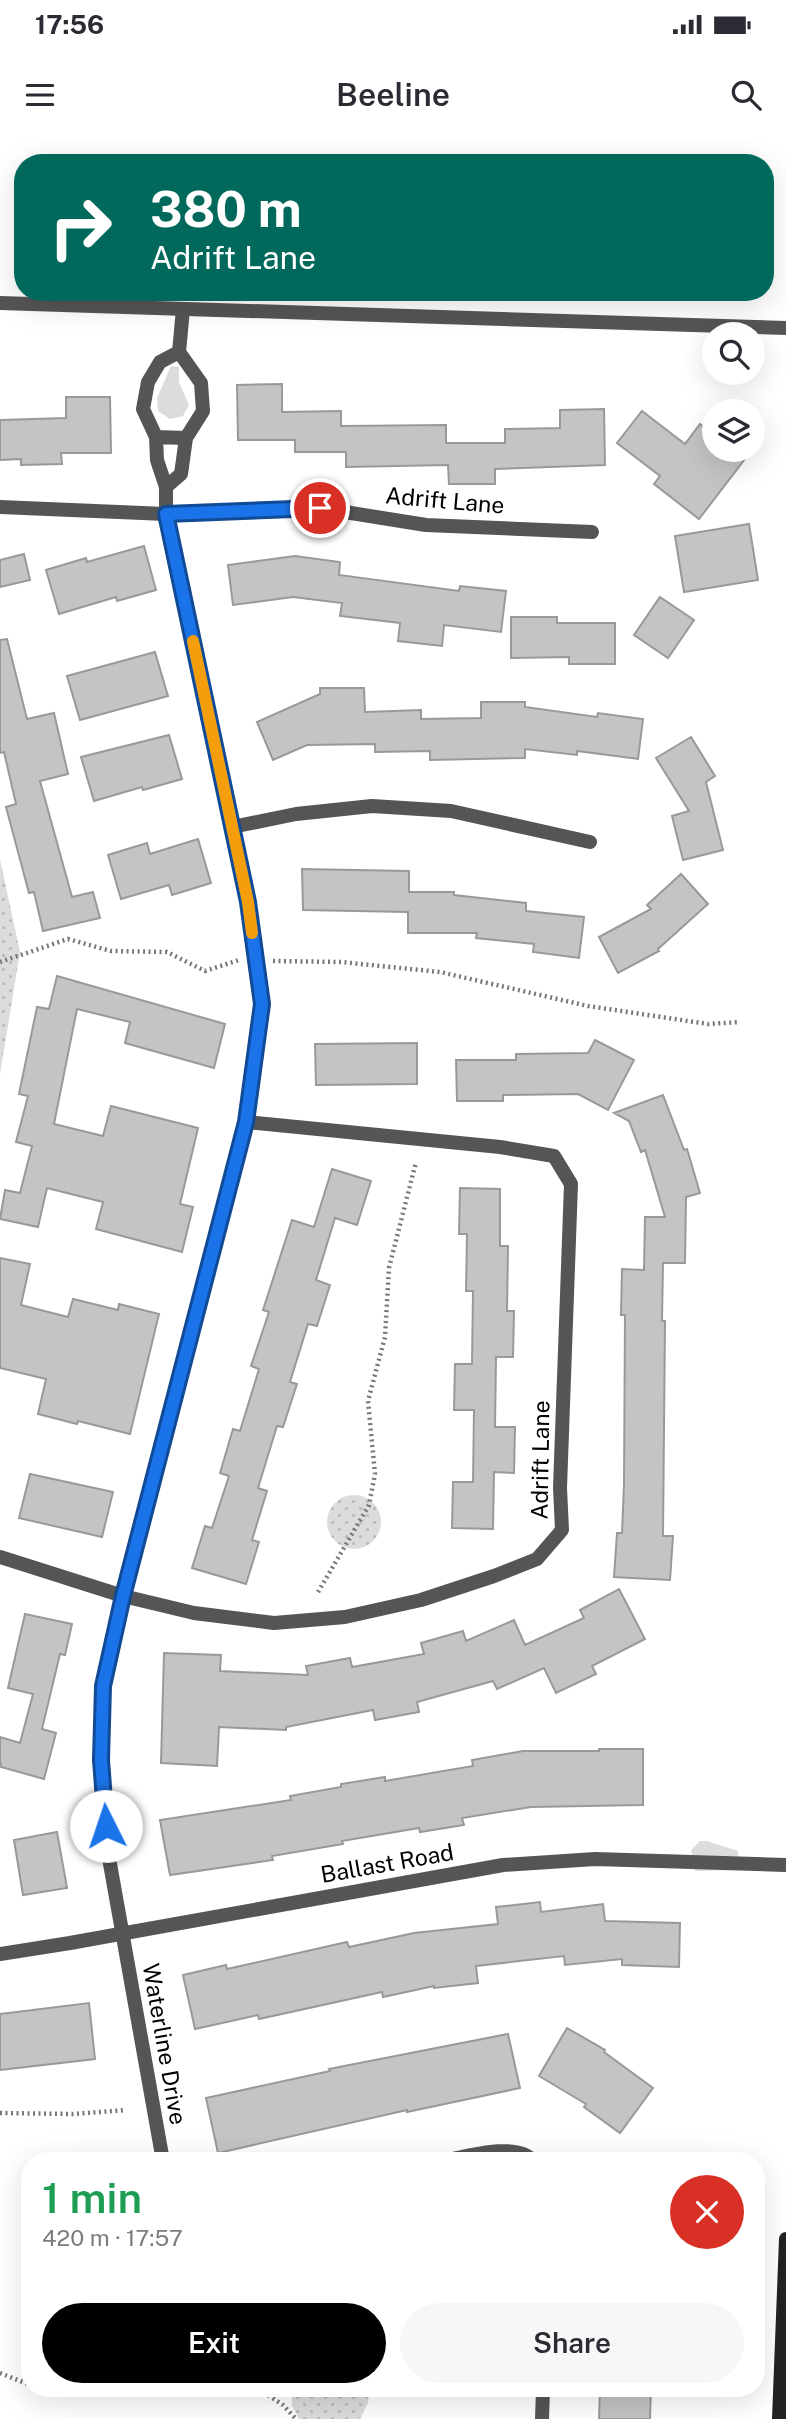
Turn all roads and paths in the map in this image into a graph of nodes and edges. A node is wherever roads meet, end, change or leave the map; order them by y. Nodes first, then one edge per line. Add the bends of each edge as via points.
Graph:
1 (0, 303) edge
2 (183, 309) junction
3 (786, 328) edge
4 (179, 352) junction
5 (156, 437) junction
6 (186, 438) junction
7 (166, 487) junction
8 (0, 507) edge
9 (166, 514) junction
10 (592, 532) dead end
11 (232, 827) junction
12 (590, 842) dead end
13 (240, 960) dead end
14 (265, 961) dead end
15 (0, 962) edge
16 (740, 1022) dead end
17 (246, 1122) junction
18 (416, 1162) dead end
19 (0, 1557) edge
20 (318, 1592) dead end
21 (123, 1596) junction
22 (786, 1865) edge
23 (123, 1934) junction
24 (0, 1954) edge
25 (125, 2110) dead end
26 (0, 2113) edge
27 (161, 2152) edge
28 (488, 2152) edge
29 (507, 2152) edge
30 (786, 2239) edge
31 (0, 2373) edge
32 (21, 2381) edge
33 (272, 2397) edge
34 (543, 2397) edge
35 (296, 2419) edge
36 (542, 2419) edge
37 (779, 2419) edge

1 - 2 street
2 - 3 street
2 - 4 street
4 - 5 street via 160,362 148,382 143,410
4 - 6 street via 201,383 203,411
5 - 6 street
5 - 7 street, Waterline Drive via 157,460
6 - 7 street via 181,474
7 - 9 street, Waterline Drive
8 - 9 street, Adrift Lane
9 - 10 street, Adrift Lane via 320,508 426,525
9 - 11 street, Waterline Drive
11 - 12 street via 372,806 451,811
11 - 17 street, Waterline Drive via 262,1004
13 - 15 path via 205,971 167,952 111,951 68,939
14 - 16 path via 341,962 440,972 588,1006 708,1024
17 - 21 street, Waterline Drive
17 - 21 street, Adrift Lane via 554,1156 571,1184 572,1215 562,1530 537,1559 421,1600 345,1617 274,1623 194,1613
18 - 20 path via 389,1268 385,1337 368,1401 375,1474 369,1506
19 - 21 street, Adrift Lane
21 - 23 street, Waterline Drive via 103,1686 101,1760 107,1847
22 - 23 street, Ballast Road via 595,1859 503,1865
23 - 24 street, Ballast Road
23 - 27 street, Waterline Drive
25 - 26 path
28 - 29 street
30 - 37 main road
31 - 32 path
33 - 35 path
34 - 36 street

